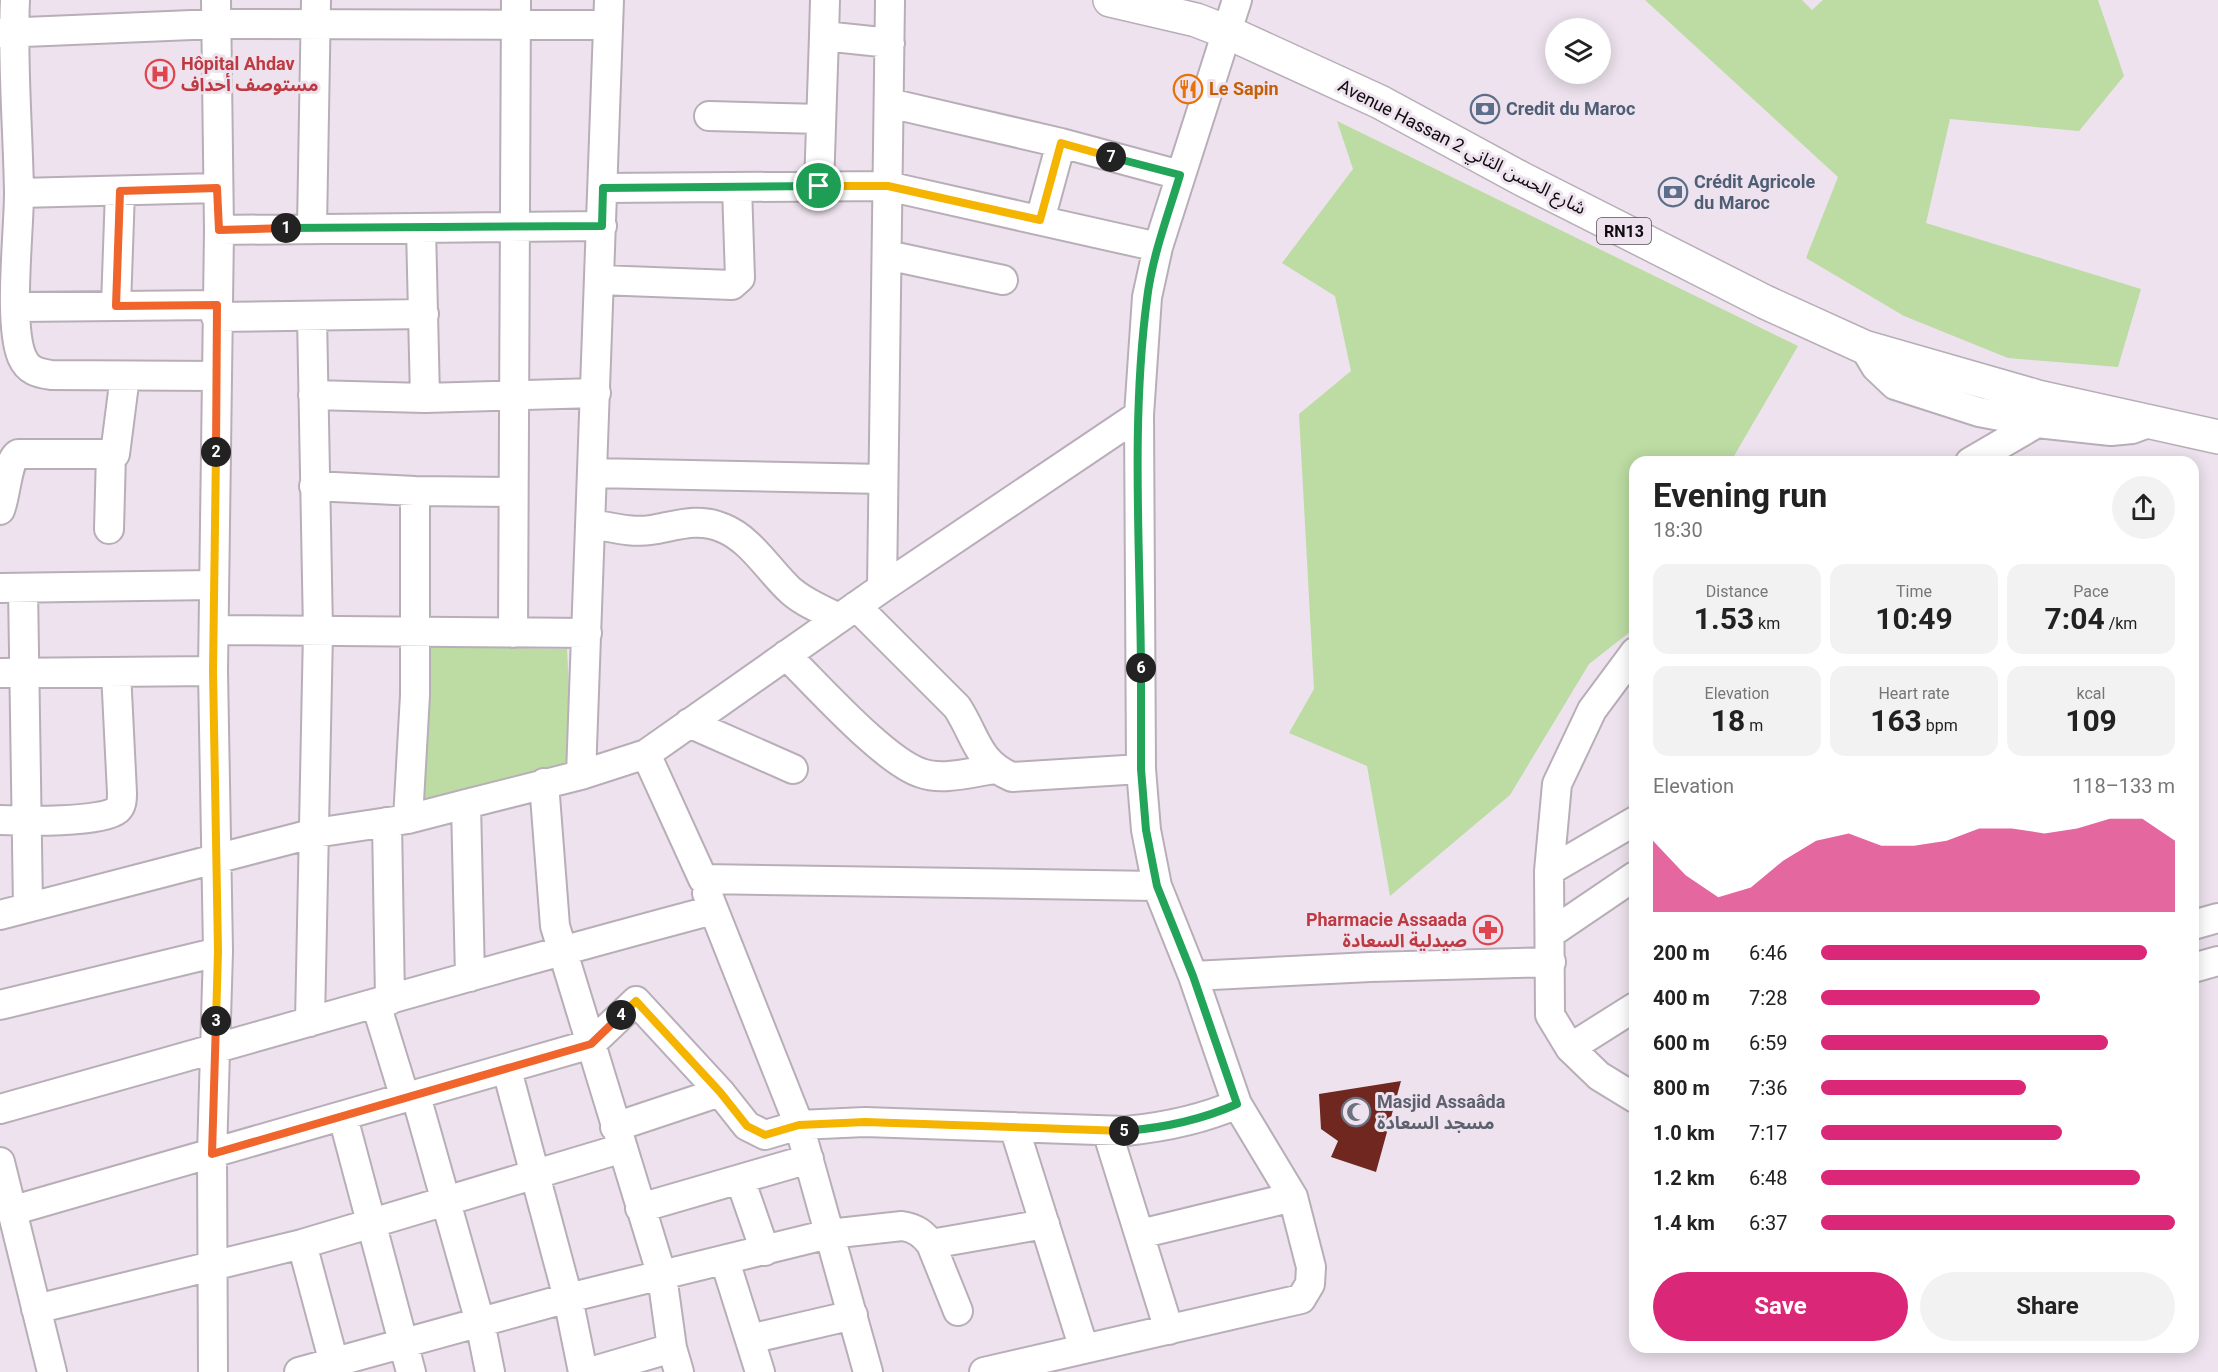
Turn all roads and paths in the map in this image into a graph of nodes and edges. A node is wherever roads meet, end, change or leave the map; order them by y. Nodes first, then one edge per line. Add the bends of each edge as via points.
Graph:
1 (15, 0) edge
2 (825, 0) edge
3 (890, 0) edge
4 (1110, 0) edge
5 (1237, 0) edge
6 (216, 12) edge
7 (316, 12) edge
8 (515, 13) edge
9 (609, 13) edge
10 (1227, 32) junction
11 (7, 33) edge
12 (824, 36) junction
13 (890, 43) junction
14 (889, 103) junction
15 (8, 111) edge
16 (709, 116) dead end
17 (821, 119) junction
18 (1061, 143) junction
19 (1180, 175) junction
20 (819, 186) junction
21 (888, 186) junction
22 (737, 187) junction
23 (217, 188) junction
24 (603, 188) junction
25 (120, 191) junction
26 (19, 193) junction
27 (1040, 220) junction
28 (602, 226) junction
29 (312, 227) junction
30 (514, 227) junction
31 (421, 228) junction
32 (219, 230) junction
33 (1158, 247) junction
34 (887, 255) junction
35 (600, 280) junction
36 (1003, 280) dead end
37 (116, 306) junction
38 (17, 307) junction
39 (217, 311) junction
40 (424, 314) junction
41 (312, 316) junction
42 (9, 336) edge
43 (1864, 347) junction
44 (125, 376) junction
45 (217, 376) junction
46 (596, 393) junction
47 (313, 395) junction
48 (513, 396) junction
49 (425, 398) junction
50 (1139, 415) junction
51 (2153, 421) junction
52 (2037, 423) junction
53 (2218, 437) edge
54 (111, 454) junction
55 (1980, 456) edge
56 (593, 472) junction
57 (884, 479) junction
58 (314, 486) junction
59 (415, 491) junction
60 (512, 492) junction
61 (0, 510) edge
62 (591, 524) junction
63 (109, 530) dead end
64 (214, 585) junction
65 (12, 588) edge
66 (882, 588) junction
67 (848, 612) junction
68 (214, 630) junction
69 (318, 631) junction
70 (416, 632) junction
71 (513, 633) junction
72 (587, 633) junction
73 (786, 655) junction
74 (1629, 660) edge
75 (213, 671) junction
76 (116, 672) junction
77 (12, 673) edge
78 (689, 723) junction
79 (13, 744) edge
80 (646, 754) junction
81 (793, 769) dead end
82 (1141, 769) junction
83 (994, 770) junction
84 (581, 775) junction
85 (544, 783) junction
86 (466, 804) junction
87 (398, 820) junction
88 (13, 821) edge
89 (1629, 824) edge
90 (315, 833) junction
91 (215, 858) junction
92 (1549, 871) junction
93 (703, 879) junction
94 (1629, 880) edge
95 (1157, 886) junction
96 (28, 907) junction
97 (713, 910) junction
98 (0, 915) edge
99 (2218, 918) edge
100 (2199, 923) edge
101 (1551, 933) junction
102 (562, 949) junction
103 (218, 952) junction
104 (2218, 961) edge
105 (1551, 962) junction
106 (2199, 966) edge
107 (1193, 976) junction
108 (470, 977) junction
109 (383, 1002) junction
110 (0, 1005) edge
111 (1629, 1011) edge
112 (310, 1022) junction
113 (591, 1044) junction
114 (1570, 1048) junction
115 (215, 1049) junction
116 (507, 1070) junction
117 (1629, 1087) edge
118 (720, 1092) junction
119 (410, 1097) junction
120 (1237, 1104) junction
121 (0, 1109) edge
122 (343, 1117) junction
123 (799, 1125) junction
124 (1014, 1127) junction
125 (1107, 1131) junction
126 (619, 1138) junction
127 (212, 1154) junction
128 (810, 1159) junction
129 (0, 1162) edge
130 (535, 1173) junction
131 (740, 1179) junction
132 (1293, 1197) junction
133 (446, 1201) junction
134 (640, 1208) junction
135 (11, 1211) junction
136 (371, 1223) junction
137 (1045, 1224) junction
138 (829, 1234) junction
139 (1140, 1234) junction
140 (302, 1244) junction
141 (931, 1244) junction
142 (765, 1251) junction
143 (725, 1261) junction
144 (212, 1266) junction
145 (662, 1276) junction
146 (568, 1298) junction
147 (36, 1309) junction
148 (958, 1311) dead end
149 (853, 1315) junction
150 (480, 1322) junction
151 (1169, 1330) junction
152 (750, 1339) junction
153 (405, 1343) junction
154 (1084, 1349) junction
155 (676, 1360) edge
156 (334, 1363) junction
157 (52, 1372) edge
158 (213, 1372) edge
159 (299, 1372) edge
160 (411, 1372) edge
161 (490, 1372) edge
162 (583, 1372) edge
163 (590, 1372) edge
164 (760, 1372) edge
165 (868, 1372) edge
166 (988, 1372) edge

1 - 11 street
2 - 12 street
3 - 13 street
4 - 10 main road, Avenue Hassan 2 شارع الحسن الثاني / RN13 via 1196,20
5 - 10 street
6 - 7 street
6 - 11 street
6 - 23 street
7 - 8 street
7 - 29 street
8 - 9 street
8 - 30 street
9 - 24 street
10 - 19 street
10 - 43 main road, Avenue Hassan 2 شارع الحسن الثاني / RN13 via 1380,102 1543,190 1765,302
11 - 15 street
12 - 13 street
12 - 17 street
13 - 14 street
14 - 18 street
14 - 21 street
15 - 26 street
16 - 17 street
17 - 20 street
18 - 19 street
18 - 27 street
19 - 33 street
20 - 21 street
20 - 22 street
21 - 27 street
21 - 34 street
22 - 24 street
22 - 35 street via 737,283
23 - 25 street
23 - 32 street
24 - 28 street
25 - 26 street
25 - 37 street
26 - 38 street
27 - 33 street
28 - 30 street
28 - 35 street
29 - 31 street
29 - 32 street
30 - 31 street
30 - 48 street
31 - 40 street
32 - 39 street
33 - 50 street via 1147,297
34 - 36 street
34 - 57 street
35 - 46 street
37 - 38 street
37 - 39 street
38 - 42 street
39 - 41 street
39 - 45 street
40 - 41 street
40 - 49 street
41 - 47 street
42 - 44 street via 32,371 39,374
43 - 51 main road, Avenue Hassan 2 شارع الحسن الثاني / RN13 via 2038,397
43 - 52 street via 1876,367 1895,385 1979,412
44 - 45 street
44 - 54 street via 117,450
45 - 64 street
46 - 48 street
46 - 56 street
47 - 49 street
47 - 58 street
48 - 49 street
48 - 60 street
50 - 66 street
50 - 82 street
51 - 52 street via 2132,429 2110,431
51 - 53 main road, Avenue Hassan 2 شارع الحسن الثاني / RN13
52 - 55 street
54 - 61 street via 18,454 11,462
54 - 63 street
56 - 57 street
56 - 62 street
57 - 66 street
58 - 59 street
58 - 69 street
59 - 60 street
59 - 70 street
60 - 71 street
62 - 67 street via 632,531 689,522 723,528 741,539 791,591 812,606
62 - 72 street
64 - 65 street
64 - 68 street
65 - 77 street
66 - 67 street
67 - 73 street
67 - 83 street via 957,706
68 - 69 street
68 - 75 street
69 - 70 street
69 - 90 street
70 - 71 street
70 - 87 street
71 - 72 street
72 - 84 street
73 - 78 street
73 - 83 street via 895,760 922,774 944,776
74 - 92 street via 1592,710 1557,784
75 - 76 street
75 - 91 street
76 - 77 street
76 - 88 street via 121,804 109,815 96,818
77 - 79 street
78 - 80 street
78 - 81 street
79 - 88 street
80 - 84 street
80 - 93 street
82 - 83 street via 1012,777
82 - 95 street via 1146,830
84 - 85 street
85 - 86 street
85 - 102 street via 555,927
86 - 87 street
86 - 108 street
87 - 90 street
87 - 109 street
88 - 96 street
89 - 92 street
90 - 91 street
90 - 112 street
91 - 96 street
91 - 103 street
92 - 101 street
93 - 95 street
93 - 97 street
94 - 101 street
95 - 107 street
96 - 98 street
97 - 102 street
97 - 123 street
99 - 100 street
101 - 105 street
102 - 108 street
102 - 113 street
103 - 110 street
103 - 115 street
104 - 106 street
105 - 107 street
105 - 114 street via 1550,1015
107 - 120 street
108 - 109 street
109 - 112 street
109 - 119 street
111 - 114 street
112 - 115 street
113 - 116 street
113 - 118 street via 636,1001
113 - 126 street
114 - 117 street via 1599,1076
115 - 121 street
115 - 127 street
116 - 119 street
116 - 130 street
118 - 123 street via 747,1126 759,1134
118 - 126 street
119 - 122 street
119 - 133 street
120 - 125 street via 1211,1116 1159,1128
120 - 132 street
122 - 127 street
122 - 136 street
123 - 124 street via 865,1122
123 - 128 street
124 - 125 street
124 - 137 street
125 - 139 street
126 - 130 street
126 - 134 street
127 - 135 street
127 - 144 street
128 - 131 street
128 - 138 street
129 - 135 street
130 - 133 street
130 - 146 street
131 - 134 street
131 - 142 street
132 - 139 street
132 - 151 street via 1311,1267 1310,1284 1301,1299
133 - 136 street
133 - 150 street
134 - 145 street
135 - 147 street
136 - 140 street
136 - 153 street
137 - 141 street
137 - 154 street
138 - 141 street via 902,1226 913,1228
138 - 142 street
138 - 149 street
139 - 151 street
140 - 144 street
140 - 156 street
141 - 148 street
142 - 143 street
143 - 145 street
143 - 152 street
144 - 147 street
144 - 158 street
145 - 146 street
145 - 155 street
146 - 150 street
146 - 162 street
147 - 157 street
149 - 152 street
149 - 165 street
150 - 153 street
150 - 161 street
151 - 154 street
152 - 164 street
153 - 156 street
153 - 160 street
154 - 166 street
155 - 163 street
156 - 159 street

